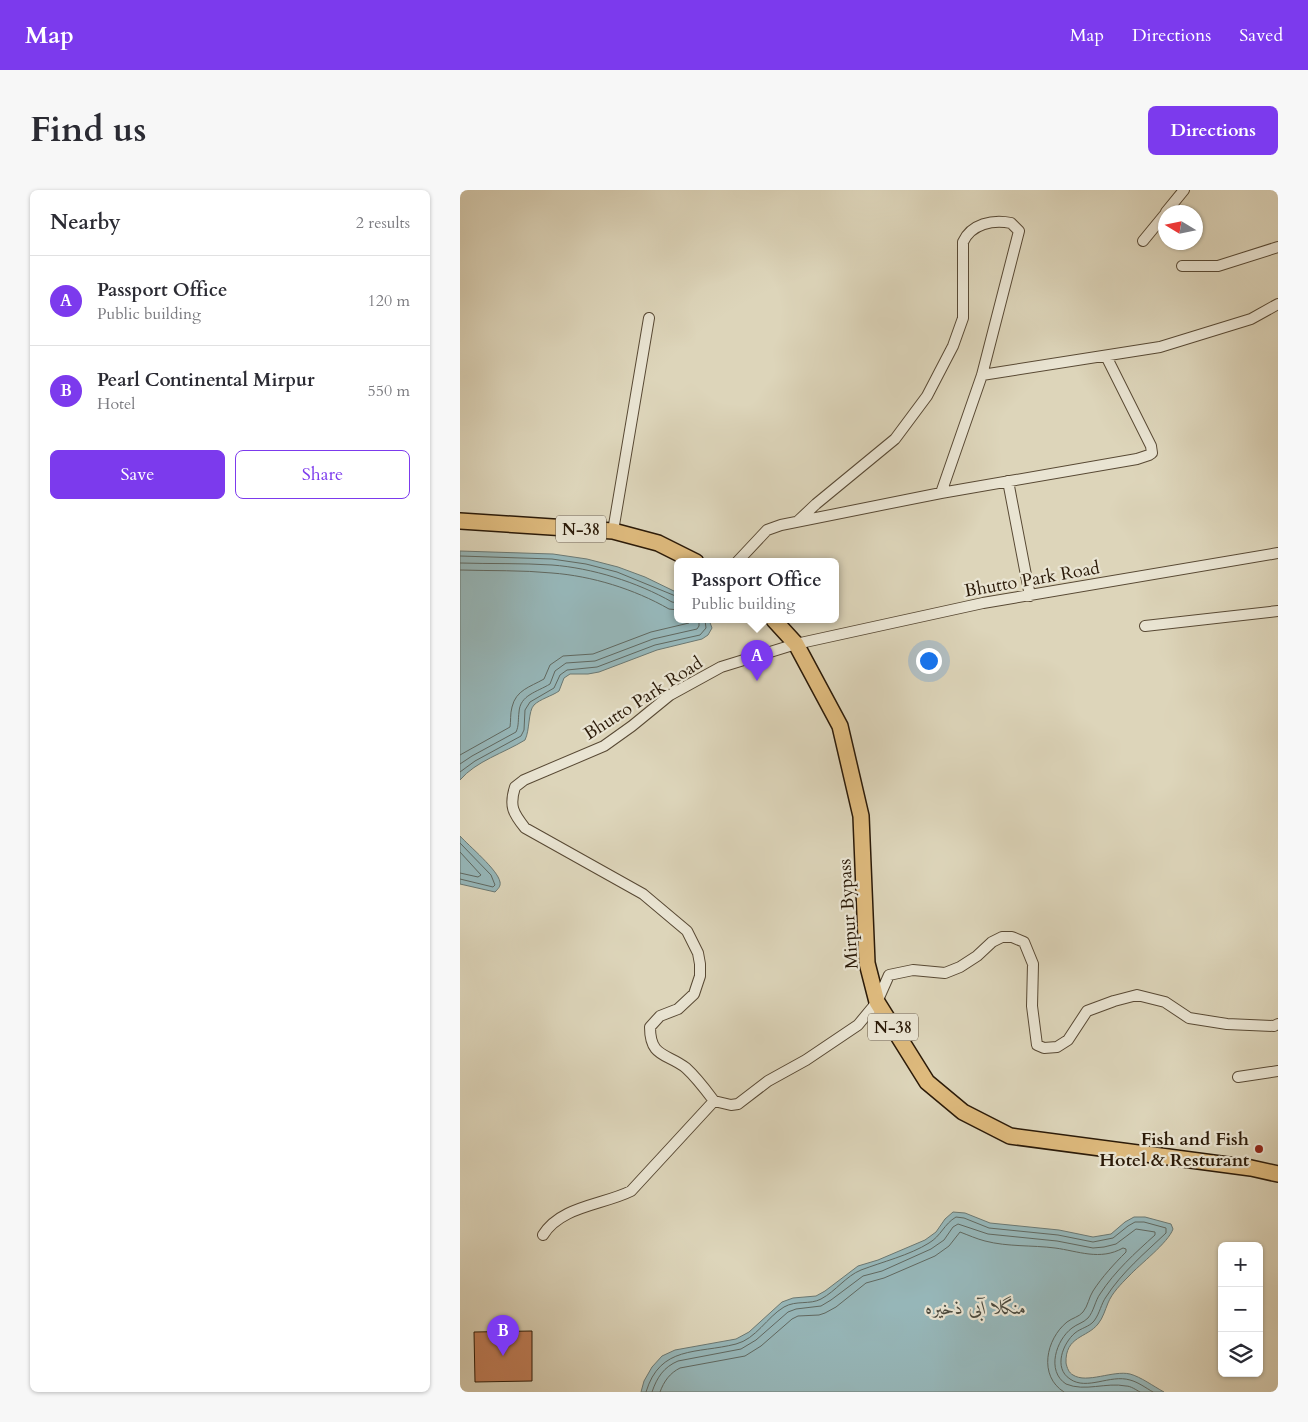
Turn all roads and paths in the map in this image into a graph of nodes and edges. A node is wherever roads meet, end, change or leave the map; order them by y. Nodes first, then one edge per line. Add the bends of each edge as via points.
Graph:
1 (1184, 190) edge
2 (1172, 205) edge
3 (1158, 223) edge
4 (1143, 241) dead end
5 (1278, 247) edge
6 (1182, 266) dead end
7 (1278, 304) edge
8 (649, 318) dead end
9 (1106, 356) junction
10 (982, 376) junction
11 (1008, 481) junction
12 (941, 493) junction
13 (460, 521) edge
14 (798, 521) junction
15 (613, 532) junction
16 (1278, 553) edge
17 (688, 558) edge
18 (742, 558) edge
19 (1030, 596) junction
20 (1278, 611) edge
21 (777, 623) edge
22 (1145, 626) dead end
23 (796, 644) junction
24 (877, 1002) junction
25 (1278, 1024) edge
26 (1278, 1071) edge
27 (1238, 1077) dead end
28 (714, 1101) junction
29 (1278, 1174) edge
30 (543, 1235) dead end

1 - 2 street
3 - 4 street
5 - 6 street via 1218,266
7 - 9 street via 1251,319 1169,344
8 - 15 street
9 - 10 street
9 - 11 street via 1152,453 1137,459
10 - 12 street
10 - 14 street via 1018,231 1006,222 981,225 967,234 963,242 964,318 928,396 895,439
11 - 12 street
11 - 19 street
12 - 14 street
13 - 15 highway, N-38
14 - 18 street via 767,530
15 - 17 highway, N-38 via 658,543
16 - 19 street, Bhutto Park Road
19 - 23 street, Bhutto Park Road via 983,603
20 - 22 street
21 - 23 highway, Mirpur Bypass / N-38
23 - 24 highway, Mirpur Bypass / N-38 via 840,726 861,816 867,963
23 - 28 street, Bhutto Park Road via 721,667 670,695 604,746 524,780 515,787 512,796 515,815 525,828 643,894 687,930 700,964 694,994 678,1008 660,1016 650,1028 650,1038 658,1054 684,1067 702,1083
24 - 25 street via 889,975 913,970 945,973 960,967 992,942 1012,937 1024,942 1033,964 1035,1032 1037,1045 1044,1048 1057,1047 1068,1040 1087,1011 1137,995 1164,1002 1189,1018 1227,1024
24 - 28 street via 858,1025 768,1081 746,1100 731,1105
24 - 29 highway, Mirpur Bypass / N-38 via 927,1082 963,1112 1010,1136
26 - 27 street
28 - 30 street via 631,1190 555,1221

